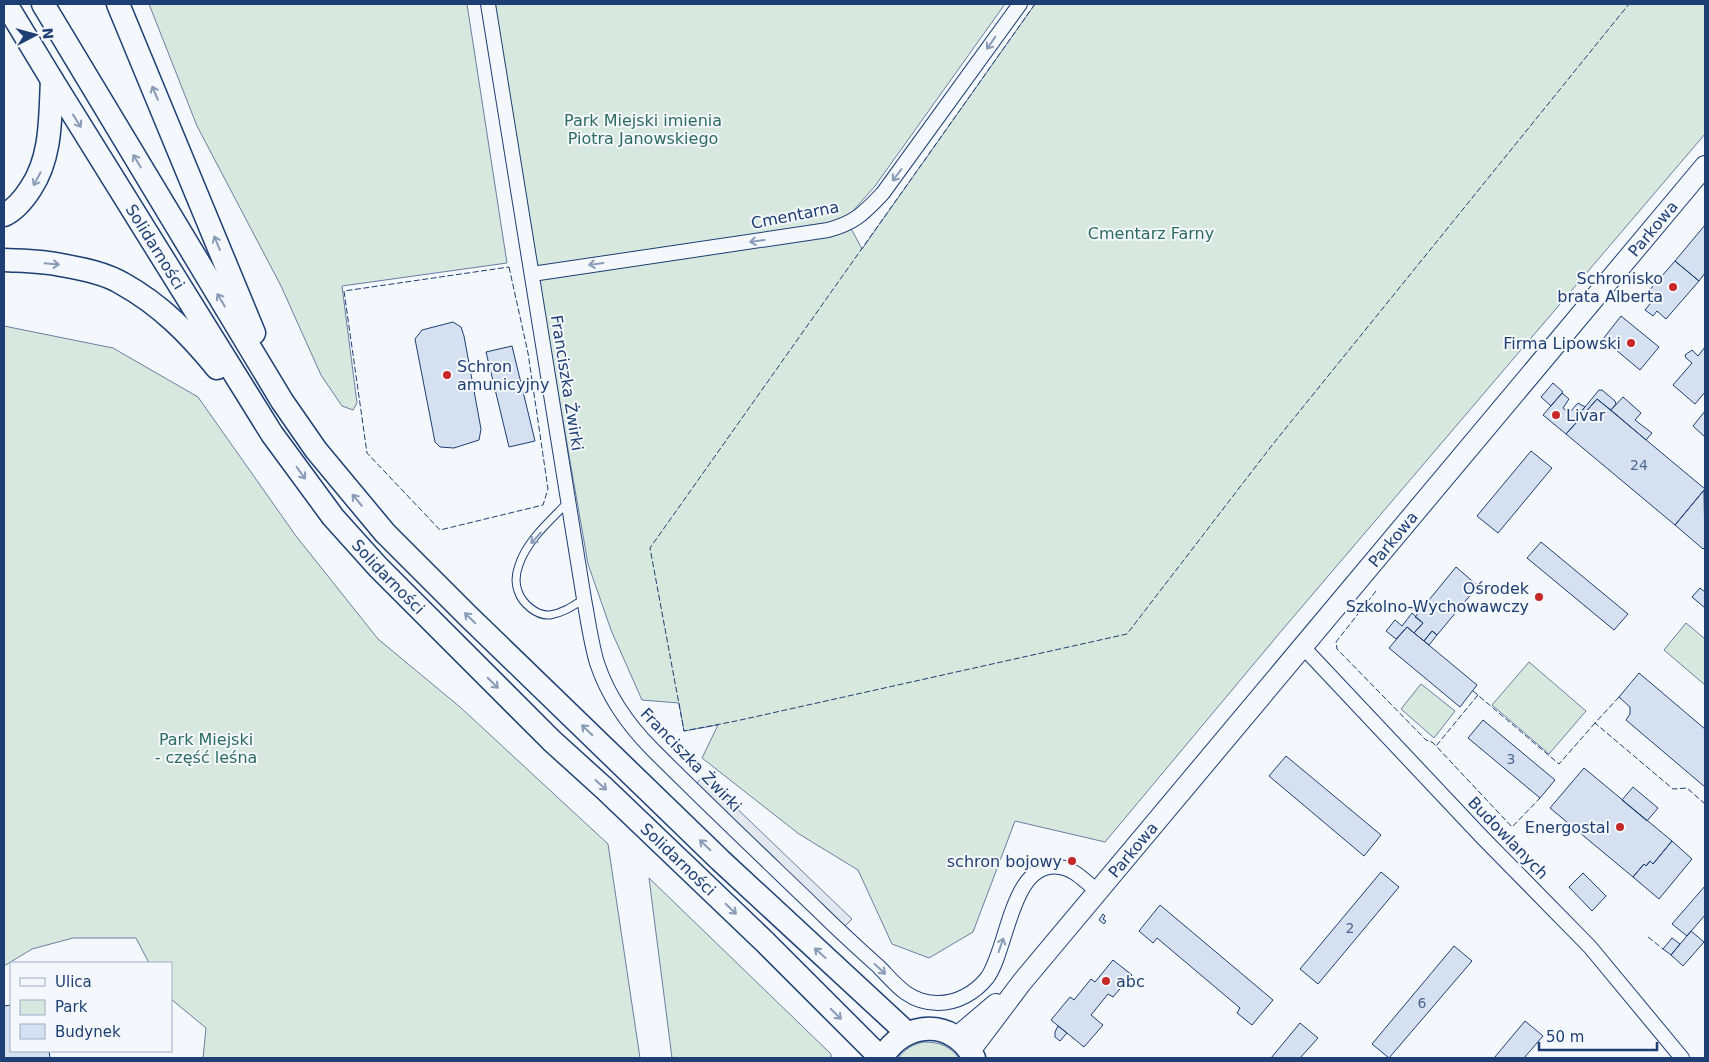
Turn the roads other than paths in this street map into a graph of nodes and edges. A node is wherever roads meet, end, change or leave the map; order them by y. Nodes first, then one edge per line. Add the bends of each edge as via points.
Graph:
1 (6, 4) edge
2 (43, 4) edge
3 (118, 4) edge
4 (488, 4) edge
5 (1020, 4) edge
6 (52, 80) junction
7 (1705, 166) edge
8 (4, 215) edge
9 (4, 260) edge
10 (532, 274) junction
11 (282, 401) junction
12 (272, 434) junction
13 (568, 501) junction
14 (584, 599) junction
15 (1302, 647) junction
16 (1098, 892) junction
17 (907, 1033) junction
18 (967, 1049) edge
19 (882, 1058) edge
20 (1682, 1058) edge

1 - 6 main road, Solidarności
11 -> 2 main road, Solidarności
11 -> 3 main road
4 - 10 street, Franciszka Żwirki
5 -> 10 street, Cmentarna via 889,186 860,217 828,230
6 -> 8 main road via 49,135 39,176 26,197
6 -> 12 main road, Solidarności
7 - 15 street, Parkowa
9 -> 12 main road via 59,264 96,273 122,283 146,298 171,317 199,346
10 - 13 street, Franciszka Żwirki
17 -> 11 main road, Solidarności via 720,860 467,616 384,532 316,450
12 -> 19 main road, Solidarności via 333,517 378,567 552,741 758,935
13 - 14 street, Franciszka Żwirki
13 -> 14 lane via 530,544 519,564 518,591 534,611 547,615 563,612
14 -> 16 street, Franciszka Żwirki via 597,662 624,717 653,750 906,993 921,1001 939,1003 959,999 976,990 988,977 1023,888 1032,875 1047,867 1062,867
15 - 16 street, Parkowa
15 - 20 street, Budowlanych via 1590,947
16 - 18 street, Parkowa
17 - 18 main road via 941,1030
17 - 19 main road via 896,1040

